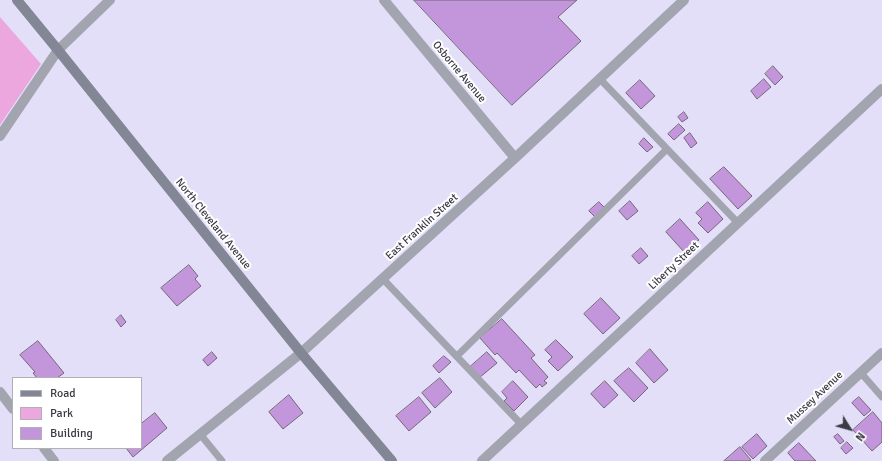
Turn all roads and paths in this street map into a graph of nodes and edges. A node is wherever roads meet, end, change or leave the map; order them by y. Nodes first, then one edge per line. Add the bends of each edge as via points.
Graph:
1 (17, 0) edge
2 (110, 0) edge
3 (384, 0) edge
4 (684, 0) edge
5 (58, 50) junction
6 (600, 79) junction
7 (882, 89) edge
8 (0, 136) edge
9 (667, 149) junction
10 (516, 158) junction
11 (738, 223) junction
12 (382, 279) junction
13 (302, 353) junction
14 (882, 353) edge
15 (457, 356) junction
16 (860, 373) junction
17 (0, 392) edge
18 (882, 398) edge
19 (12, 408) edge
20 (521, 424) junction
21 (200, 434) junction
22 (45, 449) edge
23 (54, 461) edge
24 (167, 461) edge
25 (222, 461) edge
26 (392, 461) edge
27 (482, 461) edge
28 (765, 461) edge

1 - 5 main road, North Cleveland Avenue
2 - 5 street
3 - 10 street, Osborne Avenue
4 - 6 street, East Franklin Street
5 - 8 street
5 - 13 main road, North Cleveland Avenue
6 - 9 lane
6 - 10 street, East Franklin Street
7 - 11 street, Liberty Street
9 - 11 lane
9 - 15 lane
10 - 12 street, East Franklin Street
11 - 20 street, Liberty Street
12 - 13 street, East Franklin Street
12 - 15 lane
13 - 21 street, East Franklin Street
13 - 26 main road, North Cleveland Avenue
14 - 16 street, Mussey Avenue
15 - 20 lane
16 - 18 lane
16 - 28 street, Mussey Avenue
17 - 19 street
20 - 27 street, Liberty Street
21 - 24 street, East Franklin Street
21 - 25 lane
22 - 23 street

